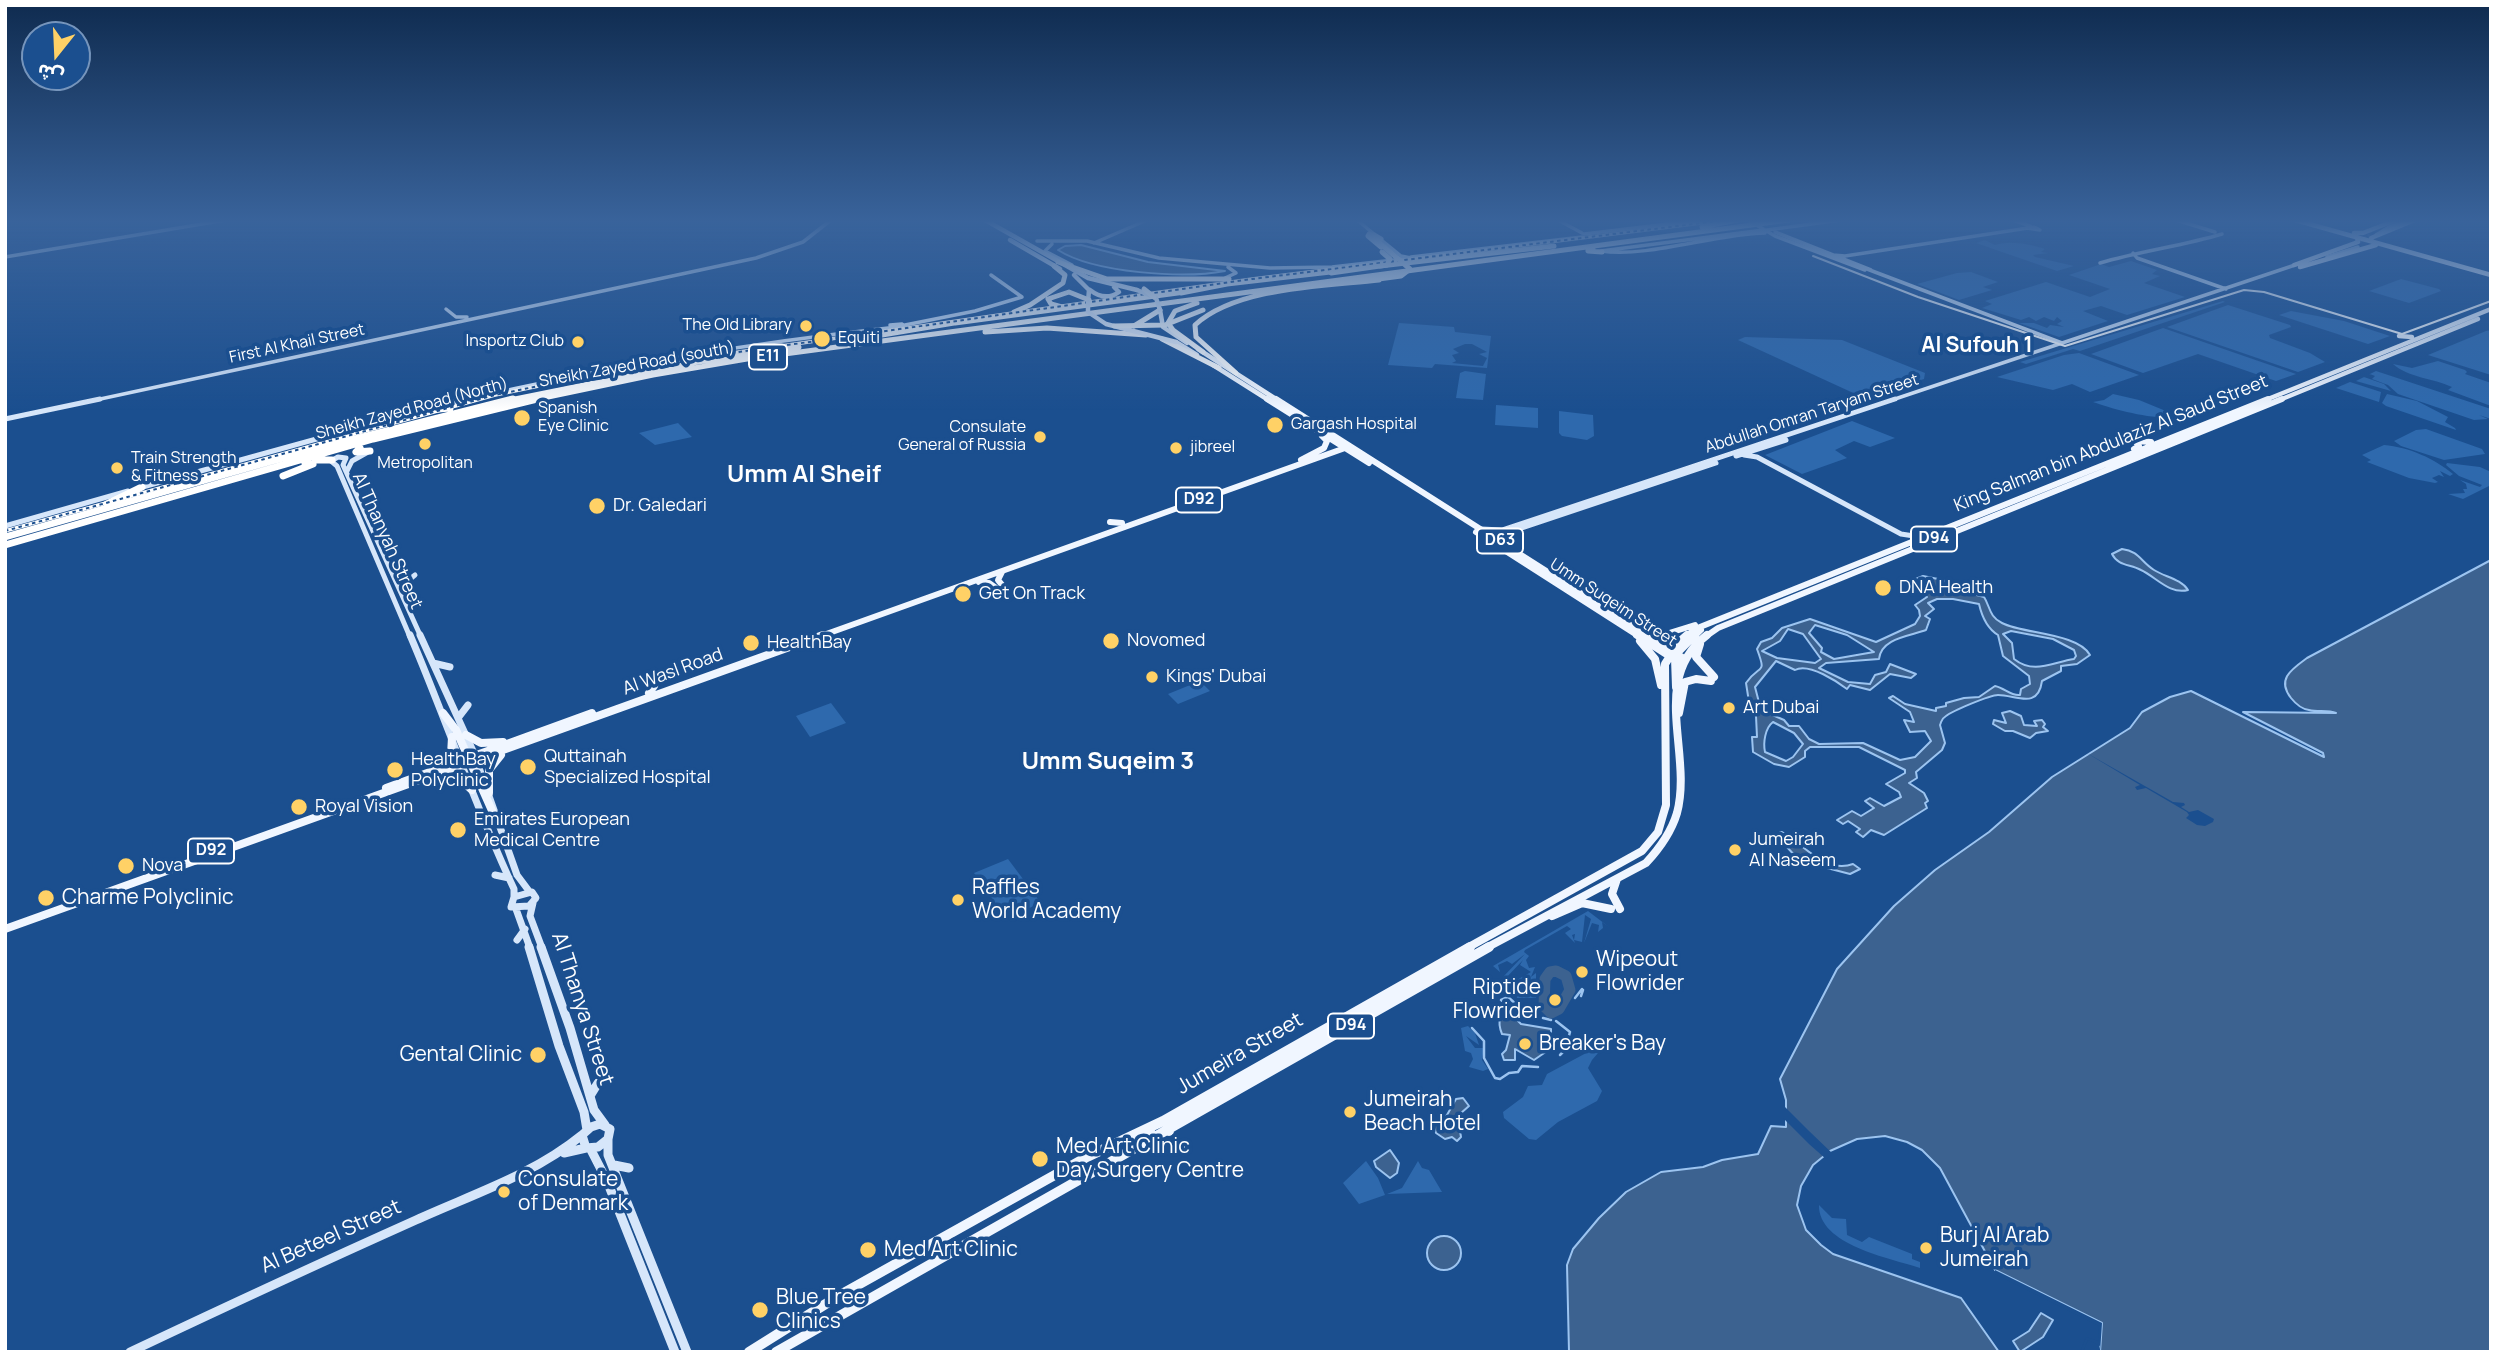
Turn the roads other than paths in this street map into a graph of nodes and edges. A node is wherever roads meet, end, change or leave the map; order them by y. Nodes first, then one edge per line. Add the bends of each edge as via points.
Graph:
1 (631, 283) edge
2 (640, 283) edge
3 (1003, 283) edge
4 (1063, 283) edge
5 (1083, 283) edge
6 (1103, 283) edge
7 (1151, 283) edge
8 (1176, 283) edge
9 (1233, 283) edge
10 (1243, 283) edge
11 (1265, 283) edge
12 (1276, 283) edge
13 (1308, 283) edge
14 (1343, 283) edge
15 (1348, 283) edge
16 (1902, 283) edge
17 (1903, 283) edge
18 (2210, 283) edge
19 (2242, 283) edge
20 (2245, 283) edge
21 (2218, 284) joint
22 (1108, 285) junction
23 (2233, 286) junction
24 (1249, 287) junction
25 (1312, 288) junction
26 (2226, 288) junction
27 (1089, 290) junction
28 (1141, 290) junction
29 (2219, 292) junction
30 (1181, 293) junction
31 (1168, 294) junction
32 (1154, 297) joint
33 (1209, 300) junction
34 (1088, 301) junction
35 (1072, 307) junction
36 (446, 309) dead end
37 (2491, 311) edge
38 (1158, 312) junction
39 (449, 315) dead end
40 (479, 316) junction
41 (956, 323) junction
42 (438, 325) junction
43 (1114, 326) junction
44 (2436, 330) junction
45 (1089, 331) junction
46 (951, 335) junction
47 (2041, 335) junction
48 (2081, 336) junction
49 (2399, 336) dead end
50 (2048, 340) junction
51 (2412, 340) junction
52 (840, 342) junction
53 (2064, 344) junction
54 (2050, 347) junction
55 (1203, 352) junction
56 (2393, 354) junction
57 (747, 359) junction
58 (1219, 368) junction
59 (1236, 373) junction
60 (570, 384) junction
61 (2281, 393) junction
62 (453, 402) junction
63 (2266, 405) junction
64 (446, 408) junction
65 (415, 411) junction
66 (474, 412) junction
67 (5, 417) edge
68 (1313, 427) junction
69 (2162, 440) junction
70 (2148, 446) junction
71 (1346, 447) junction
72 (360, 448) junction
73 (1756, 450) junction
74 (370, 452) joint
75 (2129, 453) junction
76 (1740, 455) junction
77 (2142, 455) junction
78 (1322, 456) junction
79 (342, 457) junction
80 (1757, 457) junction
81 (332, 460) junction
82 (1301, 460) junction
83 (1366, 460) junction
84 (1710, 461) junction
85 (295, 466) junction
86 (347, 471) junction
87 (1681, 475) junction
88 (283, 476) dead end
89 (1224, 484) dead end
90 (1233, 484) junction
91 (142, 487) junction
92 (359, 516) junction
93 (93, 520) junction
94 (354, 522) dead end
95 (1111, 525) junction
96 (5, 526) edge
97 (1478, 528) junction
98 (1938, 530) junction
99 (1901, 534) junction
100 (359, 535) dead end
101 (8, 536) edge
102 (367, 536) junction
103 (1905, 544) junction
104 (5, 545) edge
105 (1514, 550) junction
106 (1026, 558) junction
107 (378, 563) junction
108 (1003, 571) junction
109 (415, 575) dead end
110 (986, 577) junction
111 (972, 582) junction
112 (399, 584) junction
113 (1797, 587) junction
114 (1816, 587) junction
115 (1732, 612) junction
116 (1614, 622) junction
117 (1633, 625) junction
118 (407, 626) junction
119 (419, 633) junction
120 (1704, 638) junction
121 (1675, 658) junction
122 (433, 663) junction
123 (450, 667) dead end
124 (468, 705) dead end
125 (1665, 707) junction
126 (443, 713) junction
127 (576, 713) dead end
128 (1677, 717) junction
129 (458, 718) junction
130 (592, 719) junction
131 (552, 728) junction
132 (466, 735) junction
133 (530, 735) junction
134 (452, 737) junction
135 (518, 746) junction
136 (469, 760) junction
137 (416, 777) junction
138 (409, 785) junction
139 (472, 790) junction
140 (489, 793) junction
141 (374, 796) junction
142 (494, 815) junction
143 (1631, 858) junction
144 (495, 876) dead end
145 (509, 878) junction
146 (1617, 879) junction
147 (1582, 885) junction
148 (1598, 888) junction
149 (529, 891) junction
150 (514, 897) junction
151 (533, 903) junction
152 (516, 909) junction
153 (1548, 915) junction
154 (5, 927) edge
155 (525, 929) junction
156 (517, 940) dead end
157 (1265, 1076) junction
158 (1276, 1077) dead end
159 (598, 1083) dead end
160 (590, 1096) junction
161 (1194, 1104) junction
162 (605, 1125) junction
163 (1150, 1128) junction
164 (1169, 1131) junction
165 (584, 1133) junction
166 (608, 1139) junction
167 (1180, 1147) dead end
168 (588, 1148) junction
169 (1124, 1157) junction
170 (549, 1158) junction
171 (614, 1165) junction
172 (629, 1168) dead end
173 (130, 1352) edge
174 (675, 1352) edge
175 (687, 1352) edge
176 (749, 1352) edge
177 (776, 1352) edge

1 - 40 street, First Al Khail Street
2 - 67 street, First Al Khail Street
3 - 62 street via 1022,297 978,311 638,362
4 - 41 highway via 1027,307
5 - 27 main road
6 - 22 main road
7 - 28 highway
8 - 31 highway via 1180,285 1178,291
9 - 30 highway
10 - 30 highway
11 - 24 highway
12 - 24 highway, E11
13 - 57 highway, Sheikh Zayed Road (south) / E11
14 - 25 highway, bridge
15 - 25 highway
16 - 50 street
17 - 47 street
18 - 29 street via 2220,288
19 - 23 street
20 - 29 street, Abdullah Omran Taryam Street
21 - 23 street
21 - 26 street
22 - 27 main road via 1119,292 1104,296
22 - 28 main road
23 - 26 street
24 - 52 highway, Sheikh Zayed Road (North) / E11
25 - 33 highway
25 - 43 highway, bridge via 1229,301 1162,326
25 - 59 highway via 1231,302 1199,319 1194,330 1198,340
26 - 29 street
27 - 34 main road
28 - 32 highway, bridge
29 - 48 street, Abdullah Omran Taryam Street
29 - 53 street, Abdullah Omran Taryam Street
30 - 31 highway
31 - 35 highway
32 - 38 main road, Umm Suqeim Street / D63, bridge via 1160,303
33 - 46 highway
33 - 55 highway via 1178,309 1168,320 1172,330
34 - 35 highway via 1072,292 1048,299 1053,305
34 - 43 main road, Umm Suqeim Street / D63, bridge via 1091,316
35 - 41 highway
36 - 40 street via 459,317
37 - 44 main road, King Salman bin Abdulaziz Al Saud Street / D94
37 - 56 main road, King Salman bin Abdulaziz Al Saud Street / D94
38 - 45 highway via 1130,327
38 - 55 main road, Umm Suqeim Street / D63, bridge via 1159,323
39 - 42 street
40 - 42 street, First Al Khail Street
41 - 52 highway
42 - 67 street, First Al Khail Street
43 - 58 main road, Umm Suqeim Street / D63, bridge via 1156,333
44 - 49 main road via 2412,338
44 - 51 main road, King Salman bin Abdulaziz Al Saud Street / D94
45 - 46 highway via 1027,328
45 - 58 highway via 1156,337
46 - 57 highway
47 - 48 street via 2063,340
47 - 53 street
48 - 53 street
50 - 53 street
50 - 54 street
51 - 56 main road
51 - 61 main road, King Salman bin Abdulaziz Al Saud Street / D94
52 - 60 highway, Sheikh Zayed Road (North) / E11
53 - 54 street, Abdullah Omran Taryam Street
53 - 73 street, Abdullah Omran Taryam Street
54 - 84 street, Abdullah Omran Taryam Street
55 - 59 main road, Umm Suqeim Street / D63
56 - 63 main road, King Salman bin Abdulaziz Al Saud Street / D94
57 - 66 highway, Sheikh Zayed Road (south) / E11
58 - 68 main road, Umm Suqeim Street / D63
59 - 71 main road, Umm Suqeim Street / D63
60 - 64 highway
60 - 101 highway, Sheikh Zayed Road (North) / E11 via 394,427
61 - 63 main road via 2262,403
61 - 69 main road, King Salman bin Abdulaziz Al Saud Street / D94
62 - 64 highway via 444,405
62 - 65 street
63 - 77 main road, King Salman bin Abdulaziz Al Saud Street / D94
64 - 65 highway
65 - 91 street
66 - 72 highway
66 - 93 highway, Sheikh Zayed Road (south) / E11
68 - 71 main road, Umm Suqeim Street / D63
68 - 82 main road via 1327,444
69 - 70 main road, King Salman bin Abdulaziz Al Saud Street / D94
69 - 75 main road via 2135,441 2139,447
70 - 75 main road, King Salman bin Abdulaziz Al Saud Street / D94
70 - 77 main road via 2151,448
71 - 78 main road, Al Wasl Road / D92
71 - 82 main road, Al Wasl Road / D92
71 - 83 main road, Umm Suqeim Street / D63
71 - 97 main road, Umm Suqeim Street / D63
72 - 74 highway via 356,452
72 - 79 highway
73 - 76 street, Abdullah Omran Taryam Street
73 - 80 street
74 - 86 street via 354,460
75 - 98 main road, King Salman bin Abdulaziz Al Saud Street / D94
76 - 80 street
76 - 87 street, Abdullah Omran Taryam Street
77 - 114 main road, King Salman bin Abdulaziz Al Saud Street / D94
78 - 83 main road via 1348,454
78 - 95 main road, Al Wasl Road / D92 via 1182,508
79 - 81 street, Al Thanyah Street
79 - 86 street, Al Thanyah Street
80 - 99 street
81 - 85 highway
81 - 92 street, Al Thanyah Street
82 - 90 main road, Al Wasl Road / D92
83 - 116 main road, Umm Suqeim Street / D63
84 - 87 street
84 - 97 street, Abdullah Omran Taryam Street via 1502,530
85 - 88 highway via 313,464
85 - 93 highway
86 - 112 street, Al Thanyah Street
87 - 105 street via 1507,533 1504,539
89 - 90 main road
90 - 95 main road, Al Wasl Road / D92
91 - 96 street
91 - 101 highway via 105,505
92 - 94 street
92 - 102 street, Al Thanyah Street
93 - 104 highway, Sheikh Zayed Road (south) / E11
95 - 106 main road, Al Wasl Road / D92
95 - 108 main road, Al Wasl Road / D92
97 - 105 main road, Umm Suqeim Street / D63
98 - 99 street via 1917,536
98 - 103 main road, King Salman bin Abdulaziz Al Saud Street / D94
99 - 103 street
100 - 102 street
102 - 107 street, Al Thanyah Street
103 - 113 main road, King Salman bin Abdulaziz Al Saud Street / D94
105 - 117 main road, Umm Suqeim Street / D63
106 - 110 main road
106 - 130 main road, Al Wasl Road / D92 via 651,690
107 - 112 street via 391,581
107 - 118 street, Al Thanyah Street
108 - 110 main road, Al Wasl Road / D92
108 - 111 main road via 998,580 1005,592 988,583
109 - 112 street
110 - 111 main road, Al Wasl Road / D92
111 - 130 main road, Al Wasl Road / D92
112 - 119 street, Al Thanyah Street
113 - 114 main road
113 - 115 main road, King Salman bin Abdulaziz Al Saud Street / D94
114 - 120 main road, King Salman bin Abdulaziz Al Saud Street / D94 via 1727,623
115 - 117 main road via 1668,634
115 - 121 main road via 1700,631
116 - 121 main road, Umm Suqeim Street / D63
116 - 125 main road via 1653,655
117 - 121 main road, Umm Suqeim Street / D63
118 - 119 street
118 - 126 street, Al Thanyah Street
119 - 122 street, Al Thanyah Street
120 - 121 main road, King Salman bin Abdulaziz Al Saud Street / D94
120 - 128 main road via 1696,655 1712,679 1685,682
121 - 125 main road, Jumeira Street / D94
121 - 128 main road, Jumeira Street / D94
122 - 123 street
122 - 129 street, Al Thanyah Street
124 - 129 street
125 - 143 main road, Jumeira Street / D94 via 1665,816 1653,840
126 - 134 street, Al Thanyah Street
126 - 136 main road
127 - 130 main road
128 - 146 main road, Jumeira Street / D94 via 1679,787 1674,827 1651,858
129 - 132 street, Al Thanyah Street
130 - 131 main road, Al Wasl Road / D92
130 - 135 main road, Al Wasl Road / D92
131 - 133 main road, Al Wasl Road / D92
131 - 136 main road
132 - 133 main road via 485,744
132 - 136 street, Al Thanyah Street
133 - 136 main road, Al Wasl Road / D92
134 - 136 street, Al Thanyah Street
134 - 137 main road via 449,759
135 - 136 main road, Al Wasl Road / D92
135 - 140 main road via 489,766
136 - 137 main road, Al Wasl Road / D92
136 - 138 main road, Al Wasl Road / D92
136 - 139 street
136 - 140 street
136 - 141 main road
136 - 142 main road
137 - 154 main road, Al Wasl Road / D92
138 - 139 main road via 451,777
138 - 141 main road, Al Wasl Road / D92
139 - 145 street
140 - 142 street
141 - 154 main road, Al Wasl Road / D92
142 - 149 street via 517,875
143 - 147 main road, Jumeira Street / D94
143 - 148 main road via 1630,863 1594,884
144 - 145 street
145 - 150 street
146 - 148 main road, Jumeira Street / D94
146 - 153 main road via 1612,894 1616,909 1582,904
147 - 153 main road via 1586,892
147 - 161 main road, Jumeira Street / D94
148 - 153 main road, Jumeira Street / D94
149 - 150 street
149 - 151 street, Al Thanya Street via 536,895
150 - 152 street, Al Thanya Street via 510,905
151 - 152 street
151 - 160 street, Al Thanya Street via 530,914
152 - 155 street, Al Thanya Street
153 - 157 main road, Jumeira Street / D94
155 - 156 street
155 - 165 street, Al Thanya Street via 584,1112
157 - 158 main road
157 - 164 main road, Jumeira Street / D94
159 - 160 street
160 - 162 street, Al Thanya Street
161 - 163 main road, Jumeira Street / D94
161 - 164 main road via 1169,1124
162 - 165 street
162 - 166 street via 611,1132
163 - 169 main road via 1150,1135
163 - 176 main road, Jumeira Street / D94 via 1087,1157 845,1292
164 - 169 main road, Jumeira Street / D94
165 - 168 street via 582,1142
165 - 170 street, Al Beteel Street
166 - 168 street
166 - 171 street via 607,1151
167 - 169 main road via 1160,1143
168 - 170 street, Al Beteel Street
168 - 174 street via 607,1181
169 - 177 main road, Jumeira Street / D94
170 - 173 street, Al Beteel Street
171 - 172 street
171 - 175 street

